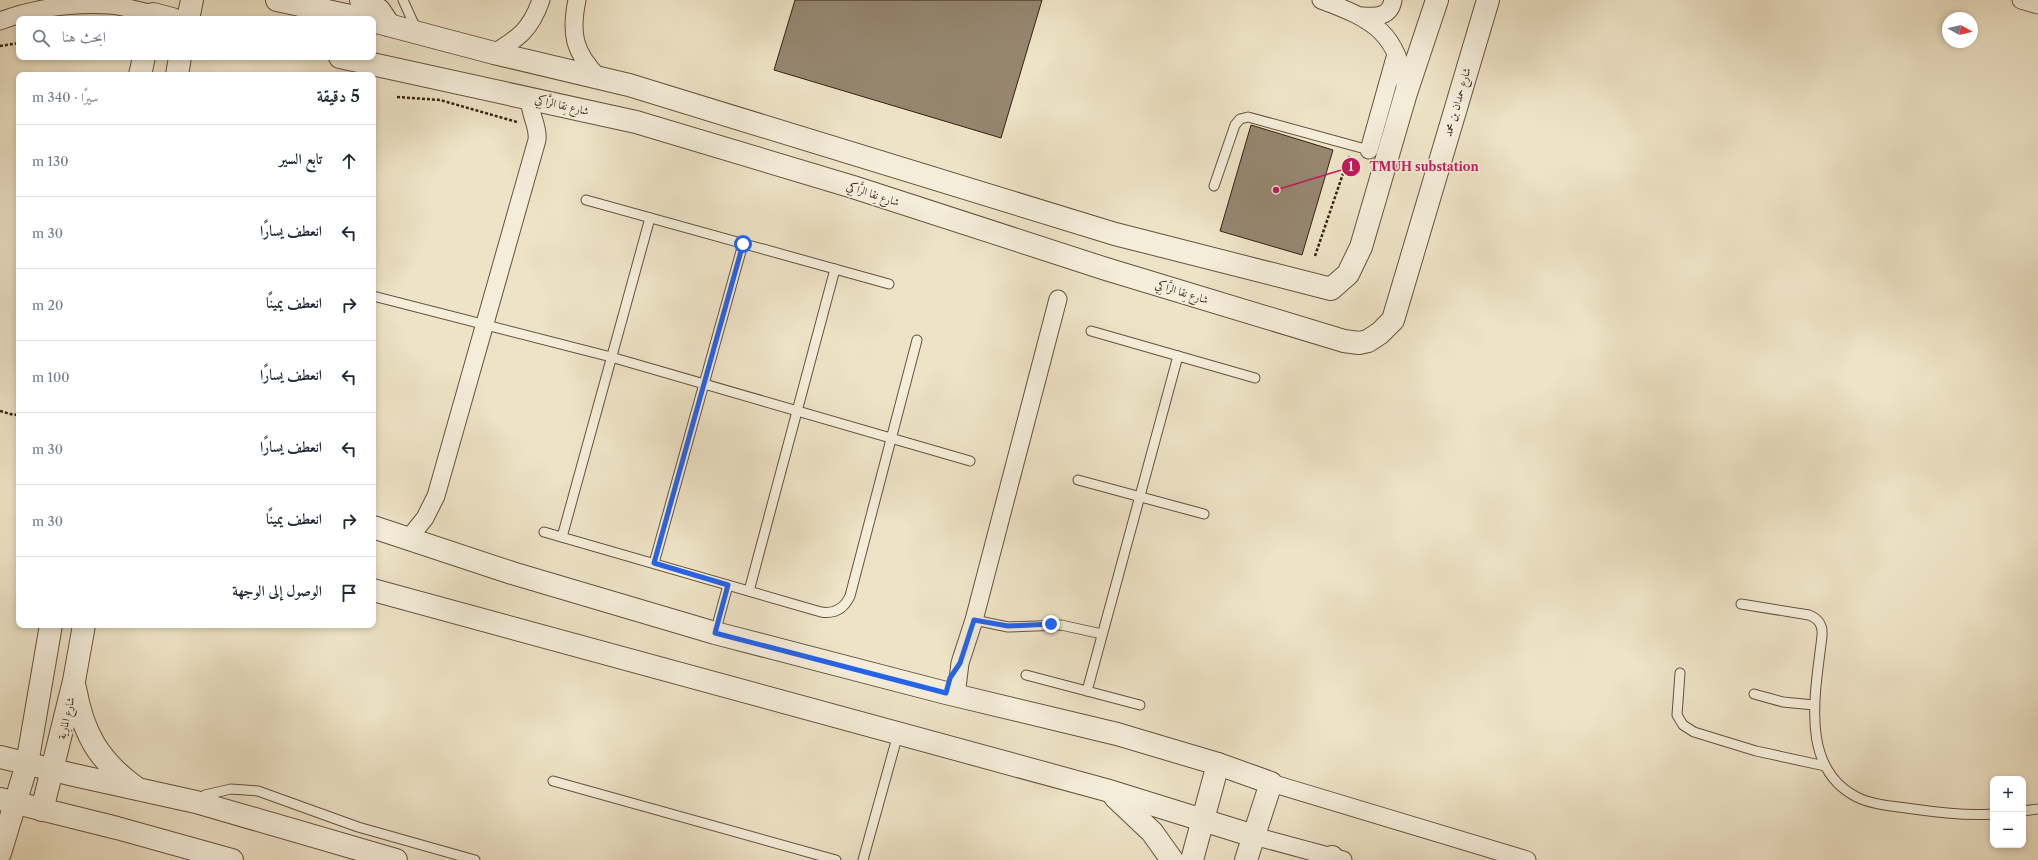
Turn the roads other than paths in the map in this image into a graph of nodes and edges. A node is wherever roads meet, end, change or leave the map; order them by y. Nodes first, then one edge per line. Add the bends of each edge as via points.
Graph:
1 (192, 0) edge
2 (277, 0) edge
3 (361, 0) edge
4 (403, 0) edge
5 (541, 0) edge
6 (577, 0) edge
7 (1321, 0) edge
8 (1393, 0) edge
9 (1437, 0) edge
10 (1488, 0) edge
11 (2021, 0) edge
12 (2038, 5) edge
13 (158, 13) edge
14 (189, 16) edge
15 (350, 16) edge
16 (1362, 16) junction
17 (0, 21) edge
18 (381, 23) edge
19 (417, 32) junction
20 (494, 53) junction
21 (1396, 54) junction
22 (143, 60) edge
23 (180, 60) edge
24 (354, 60) edge
25 (141, 72) edge
26 (178, 72) edge
27 (598, 77) junction
28 (1406, 93) junction
29 (530, 97) junction
30 (1361, 148) joint
31 (1214, 186) dead end
32 (586, 200) dead end
33 (650, 218) junction
34 (743, 244) junction
35 (835, 269) junction
36 (889, 284) dead end
37 (376, 297) edge
38 (1058, 299) dead end
39 (1393, 320) joint
40 (485, 324) junction
41 (1091, 331) dead end
42 (917, 340) dead end
43 (1178, 356) junction
44 (611, 357) junction
45 (1255, 378) dead end
46 (704, 384) junction
47 (797, 411) junction
48 (891, 438) junction
49 (970, 461) dead end
50 (1078, 480) dead end
51 (1140, 497) junction
52 (1204, 514) dead end
53 (376, 528) edge
54 (544, 532) dead end
55 (562, 536) junction
56 (409, 538) junction
57 (654, 563) junction
58 (728, 585) junction
59 (376, 591) edge
60 (749, 591) junction
61 (1741, 604) dead end
62 (974, 620) junction
63 (50, 628) edge
64 (83, 628) edge
65 (715, 633) junction
66 (1102, 634) junction
67 (1680, 673) dead end
68 (1026, 675) dead end
69 (74, 681) junction
70 (1087, 691) junction
71 (1754, 694) dead end
72 (951, 695) junction
73 (1140, 705) dead end
74 (1814, 705) junction
75 (898, 734) junction
76 (0, 757) edge
77 (27, 764) junction
78 (1218, 764) junction
79 (1825, 766) junction
80 (53, 770) junction
81 (554, 781) dead end
82 (1271, 783) junction
83 (140, 790) junction
84 (1106, 790) junction
85 (9, 794) edge
86 (196, 802) junction
87 (2038, 809) edge
88 (42, 810) junction
89 (2026, 811) edge
90 (1990, 814) edge
91 (1203, 820) junction
92 (1254, 836) junction
93 (0, 853) edge
94 (1333, 859) edge
95 (232, 860) edge
96 (396, 860) edge
97 (475, 860) edge
98 (836, 860) edge
99 (863, 860) edge
100 (1172, 860) edge
101 (1192, 860) edge
102 (1246, 860) edge
103 (1527, 860) edge

1 - 14 street
2 - 15 street
3 - 18 street via 379,10
4 - 19 lane
5 - 20 street via 522,35
6 - 27 street via 573,28 576,46 580,56
7 - 16 street
8 - 16 street via 1392,6 1384,15
9 - 28 street
10 - 39 street, شارع حمدان بن محمد
11 - 12 street
13 - 17 street via 111,5 79,5 20,13
16 - 21 street via 1385,36
18 - 19 street
19 - 20 street
20 - 27 street
21 - 28 street
21 - 30 street
22 - 25 street
23 - 26 street
24 - 29 street, شارع نِقا الرَّاكِي
27 - 28 street via 1115,234 1331,289 1348,274 1361,247
29 - 39 street, شارع نِقا الرَّاكِي via 636,122 830,180 1106,269 1344,341 1368,341
29 - 40 street via 530,110 537,128 537,140
30 - 31 lane via 1248,117 1240,119 1235,124
32 - 33 lane
33 - 34 lane
33 - 44 lane
34 - 35 lane
34 - 46 lane
35 - 36 lane
35 - 47 lane
37 - 40 lane
38 - 62 street
40 - 44 lane
40 - 56 street via 436,496 425,518
41 - 43 lane
42 - 48 lane
43 - 45 lane
43 - 51 lane
44 - 46 lane
44 - 55 lane
46 - 47 lane
46 - 57 lane
47 - 48 lane
47 - 60 lane
48 - 49 lane
48 - 60 lane via 850,596 844,606 833,612 821,612
50 - 51 lane
51 - 52 lane
51 - 66 lane
53 - 56 street
54 - 55 lane
55 - 57 lane
56 - 65 street via 512,573
57 - 58 lane
58 - 60 lane
58 - 65 lane
59 - 75 street
61 - 74 lane via 1809,615 1818,620 1823,631
62 - 66 lane via 1008,626 1061,625
62 - 72 street
63 - 77 street
64 - 69 street, شارع المارِية
65 - 72 street
66 - 70 lane
67 - 79 lane via 1677,715 1679,721 1688,729 1756,751
68 - 70 lane
69 - 80 street, شارع المارِية
69 - 83 street via 80,713 94,746 119,775
70 - 73 lane
71 - 74 lane via 1784,702
72 - 78 street via 1117,734
74 - 79 lane via 1816,739
75 - 84 street
75 - 99 lane
76 - 77 street
77 - 80 street
77 - 85 street
78 - 82 street
78 - 91 street
79 - 90 lane via 1840,786 1870,802 1954,815
80 - 83 street
80 - 85 street via 41,784
80 - 88 street, شارع المارِية
81 - 98 lane
82 - 92 street
82 - 103 street
83 - 86 street
84 - 91 street
84 - 100 street via 1138,817
85 - 88 street
85 - 93 street
86 - 96 street
86 - 97 lane via 205,795 218,791 231,789 258,792 358,827
87 - 89 lane
88 - 95 street
91 - 92 street
91 - 101 street
92 - 94 street
92 - 102 street

